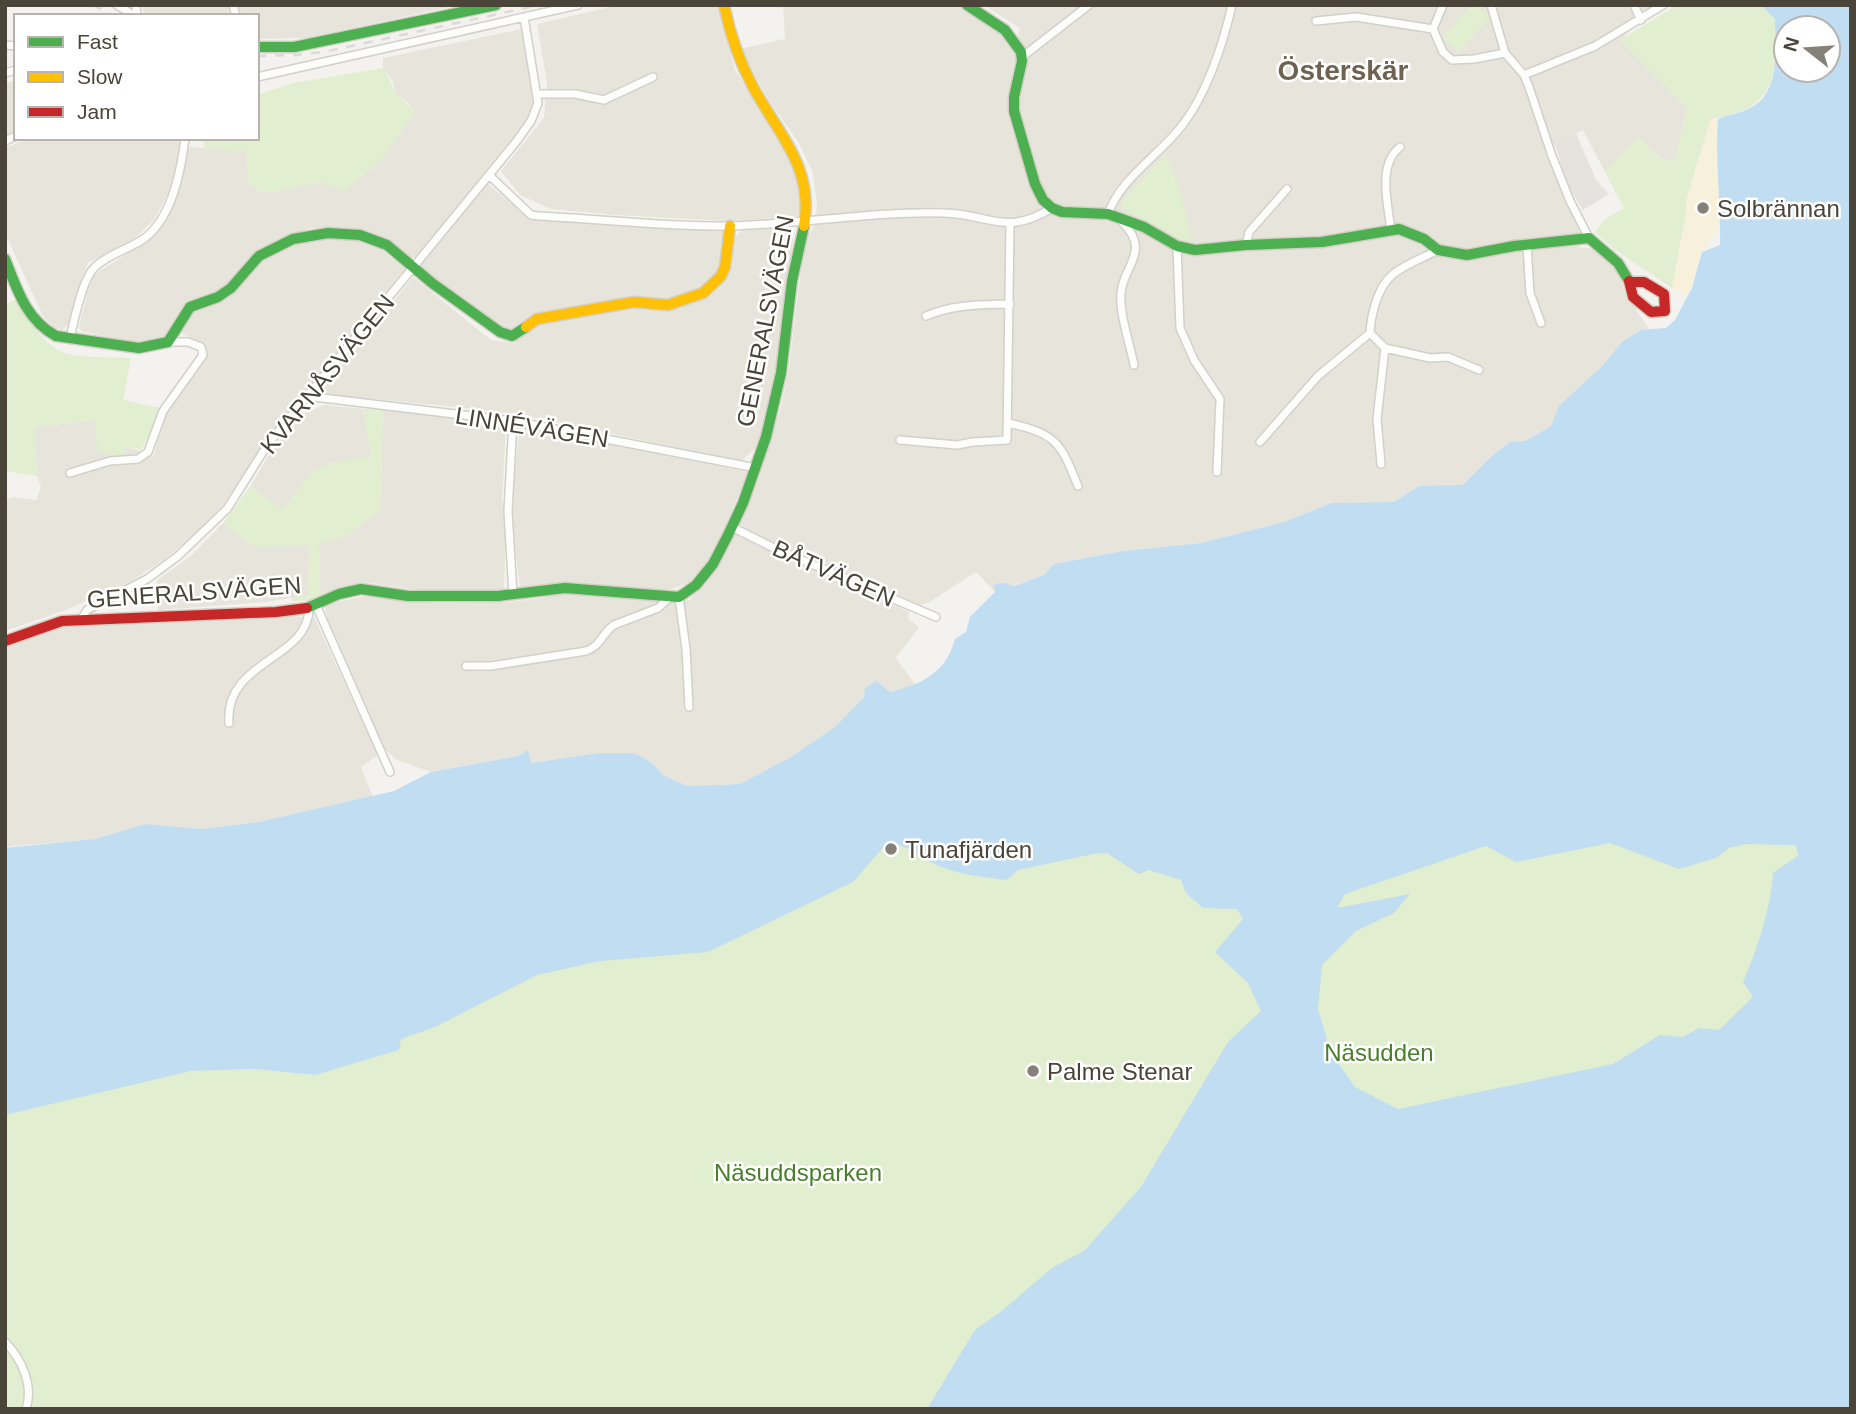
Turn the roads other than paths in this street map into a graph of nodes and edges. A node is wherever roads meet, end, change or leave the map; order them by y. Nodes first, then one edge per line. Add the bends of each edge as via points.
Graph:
1 (117, 5) edge
2 (496, 5) edge
3 (578, 5) edge
4 (723, 5) edge
5 (967, 5) edge
6 (1089, 5) edge
7 (1232, 5) edge
8 (1443, 5) edge
9 (1491, 5) edge
10 (1634, 5) edge
11 (1663, 5) edge
12 (133, 14) edge
13 (524, 18) junction
14 (1641, 20) junction
15 (1316, 21) dead end
16 (1433, 29) junction
17 (259, 47) edge
18 (1505, 53) junction
19 (1022, 57) junction
20 (1524, 75) junction
21 (259, 77) edge
22 (653, 77) dead end
23 (537, 94) junction
24 (185, 140) edge
25 (1400, 147) dead end
26 (490, 176) junction
27 (1287, 189) dead end
28 (1052, 208) junction
29 (1112, 215) junction
30 (805, 220) junction
31 (1010, 224) junction
32 (730, 226) junction
33 (1391, 230) junction
34 (1589, 238) junction
35 (1245, 245) junction
36 (1527, 245) junction
37 (1177, 246) junction
38 (1438, 250) junction
39 (5, 260) edge
40 (413, 268) junction
41 (1632, 282) dead end
42 (1010, 304) junction
43 (926, 316) dead end
44 (1541, 323) dead end
45 (1370, 333) junction
46 (70, 337) junction
47 (167, 342) junction
48 (1385, 348) junction
49 (1134, 365) dead end
50 (1479, 370) dead end
51 (306, 396) junction
52 (513, 421) junction
53 (1007, 424) junction
54 (900, 440) dead end
55 (1260, 442) dead end
56 (1381, 464) dead end
57 (756, 468) junction
58 (1217, 472) dead end
59 (70, 473) dead end
60 (1078, 486) dead end
61 (732, 527) junction
62 (513, 595) junction
63 (674, 597) junction
64 (312, 607) junction
65 (936, 617) dead end
66 (81, 620) junction
67 (5, 641) edge
68 (466, 666) dead end
69 (689, 707) dead end
70 (229, 723) dead end
71 (390, 772) dead end
72 (5, 1342) edge
73 (26, 1409) edge

1 - 12 street
2 - 17 street via 328,41
3 - 13 street
4 - 30 street, GENERALSVÄGEN via 745,72 800,164 808,206
5 - 19 street via 1005,30
6 - 19 street
7 - 29 street via 1220,51 1189,114 1119,191
8 - 16 street
9 - 18 street
10 - 14 street
11 - 14 street
13 - 21 street
13 - 23 street, KVARNÅSVÄGEN
14 - 20 street via 1595,46
15 - 16 street via 1356,17
16 - 18 street via 1452,60
18 - 20 street
19 - 28 street via 1014,111 1035,184
20 - 34 street via 1552,156
22 - 23 street via 604,100
23 - 26 street, KVARNÅSVÄGEN via 531,121
24 - 46 street via 176,184 159,221 142,239 94,267
25 - 33 street via 1387,168
26 - 32 street via 531,215
26 - 40 street, KVARNÅSVÄGEN
27 - 35 street via 1249,232
28 - 29 street
28 - 31 street
29 - 37 street
29 - 49 street via 1129,228 1135,253 1121,292
30 - 31 street via 946,213
30 - 32 street
30 - 57 street, GENERALSVÄGEN via 779,387
31 - 42 street
32 - 40 street via 725,267 702,293 668,305 634,302 537,319 512,336
33 - 35 street via 1331,242
33 - 38 street via 1416,234
34 - 36 street
34 - 41 street via 1620,263
35 - 37 street via 1195,250
36 - 38 street via 1476,255
36 - 44 street via 1530,293
37 - 58 street via 1180,328 1194,360 1220,399
38 - 45 street via 1390,277 1379,296
39 - 46 street via 33,319 46,332
40 - 47 street via 387,245 360,235 328,233 293,239 259,256 232,288 190,307
40 - 51 street, KVARNÅSVÄGEN
42 - 43 street via 960,305
42 - 53 street
45 - 48 street
45 - 55 street via 1318,376
46 - 47 street via 139,348
47 - 59 street via 188,342 201,347 203,355 163,411 148,452 138,459 110,461
48 - 50 street via 1448,357
48 - 56 street via 1377,418
51 - 52 street, LINNÉVÄGEN
51 - 66 street, KVARNÅSVÄGEN via 268,444 227,509 203,534 147,579 87,610
52 - 57 street, LINNÉVÄGEN
52 - 62 street via 508,511
53 - 54 street via 1007,440 957,445
53 - 60 street via 1034,429 1053,439 1064,452
57 - 61 street, GENERALSVÄGEN
61 - 63 street, GENERALSVÄGEN via 709,570 688,594
61 - 65 street, BÅTVÄGEN
62 - 63 street, GENERALSVÄGEN via 565,588
62 - 64 street, GENERALSVÄGEN via 408,597 361,589
63 - 68 street via 609,628 600,643 586,651
63 - 69 street via 685,649
64 - 66 street, GENERALSVÄGEN
64 - 70 street via 293,642 246,678 228,709
64 - 71 street
66 - 67 street, GENERALSVÄGEN via 52,623
72 - 73 street via 19,1356 27,1382

